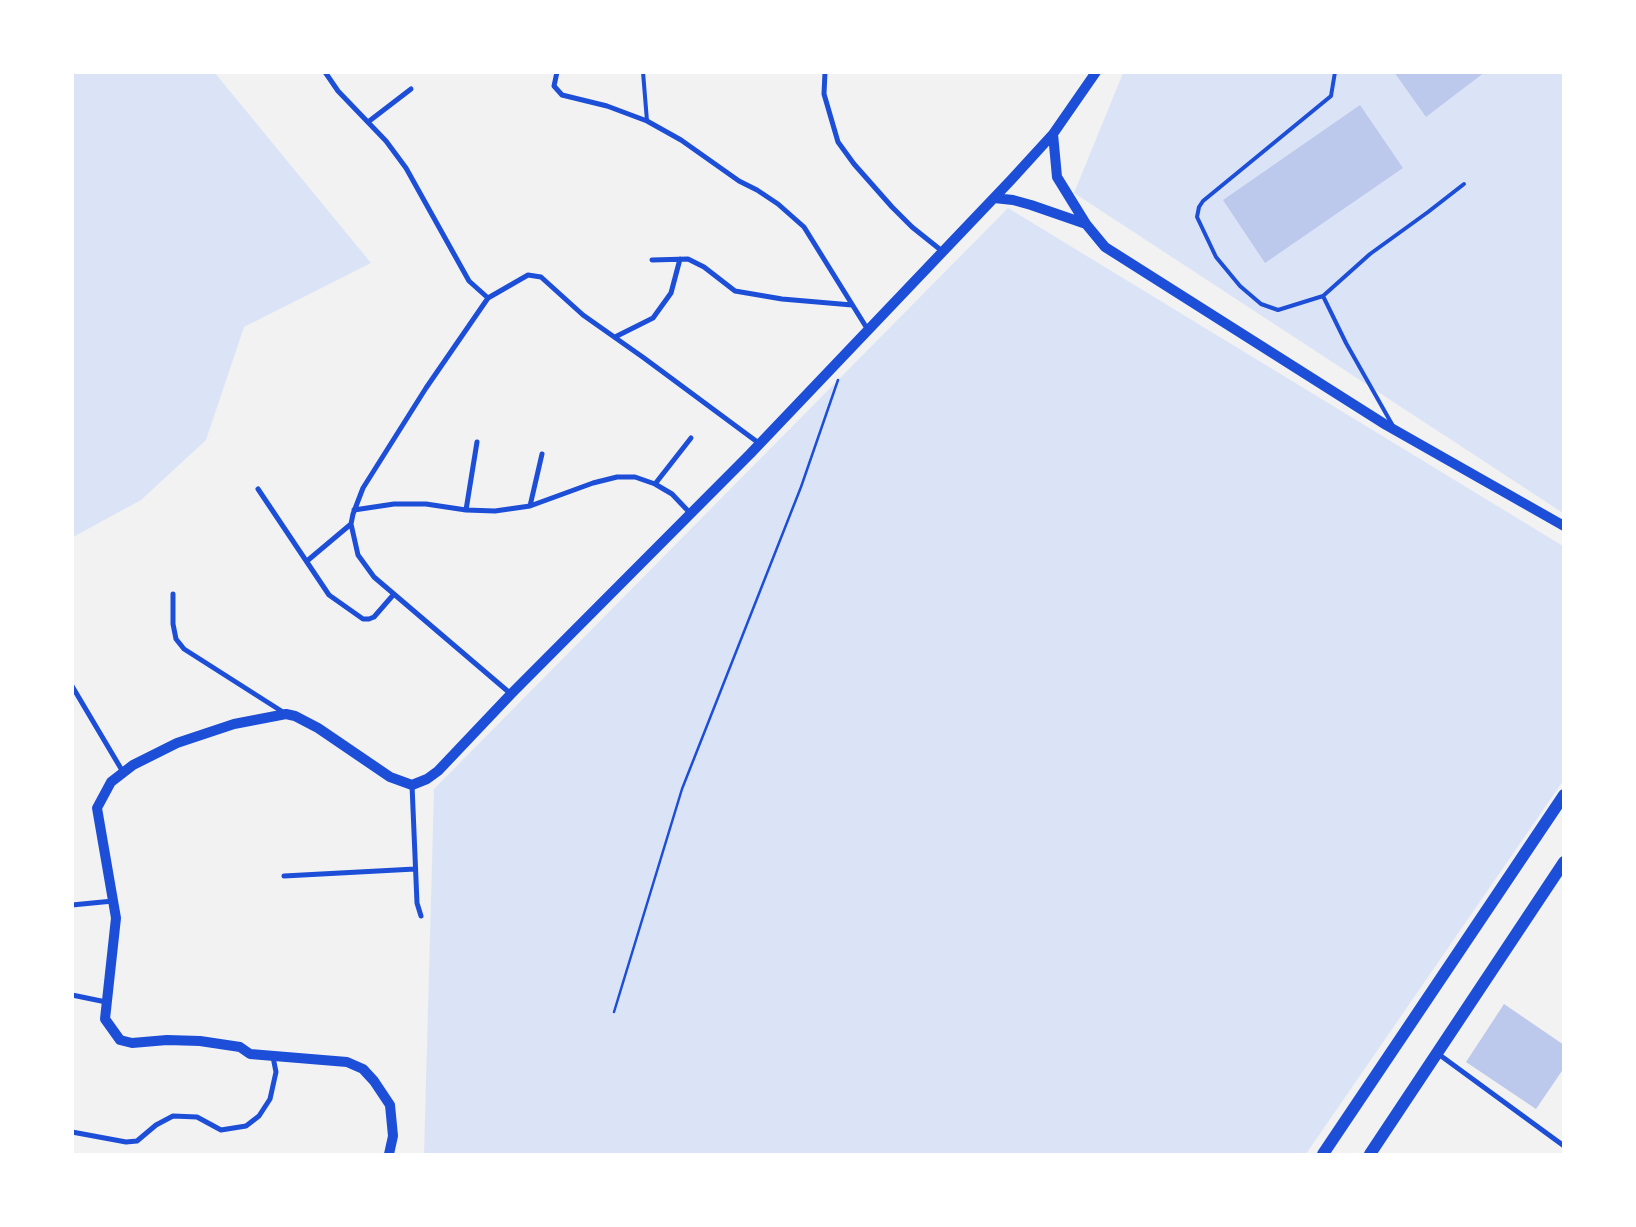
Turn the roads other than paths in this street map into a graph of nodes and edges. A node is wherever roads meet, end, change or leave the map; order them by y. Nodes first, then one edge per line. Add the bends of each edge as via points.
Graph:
1 (325, 72) edge
2 (557, 72) edge
3 (643, 72) edge
4 (825, 72) edge
5 (1096, 72) edge
6 (1335, 72) edge
7 (411, 89) dead end
8 (647, 121) junction
9 (368, 122) junction
10 (1054, 134) junction
11 (1464, 184) dead end
12 (994, 198) junction
13 (1086, 224) junction
14 (942, 251) junction
15 (652, 260) dead end
16 (680, 260) junction
17 (1323, 296) junction
18 (488, 298) junction
19 (852, 305) junction
20 (868, 330) junction
21 (615, 337) junction
22 (1395, 430) junction
23 (691, 438) dead end
24 (477, 442) dead end
25 (760, 444) junction
26 (542, 454) dead end
27 (655, 484) junction
28 (258, 490) dead end
29 (530, 506) junction
30 (354, 510) junction
31 (466, 510) junction
32 (691, 514) junction
33 (351, 524) junction
34 (1564, 526) edge
35 (307, 561) junction
36 (173, 594) dead end
37 (394, 594) junction
38 (72, 686) edge
39 (511, 694) junction
40 (286, 714) junction
41 (123, 772) junction
42 (412, 785) junction
43 (1564, 795) edge
44 (1564, 862) edge
45 (415, 869) junction
46 (284, 876) dead end
47 (113, 901) junction
48 (72, 905) edge
49 (422, 916) dead end
50 (72, 995) edge
51 (106, 1002) junction
52 (1436, 1052) junction
53 (273, 1057) junction
54 (72, 1132) edge
55 (1564, 1146) edge
56 (389, 1154) edge
57 (1323, 1154) edge
58 (1370, 1154) edge

1 - 9 street via 338,91
2 - 8 street via 554,86 562,95 607,106
3 - 8 lane
4 - 14 street via 824,94 838,142 892,208
5 - 10 main road
6 - 17 lane via 1331,96 1203,201 1198,217 1216,257 1240,286 1261,304 1283,310
7 - 9 street
8 - 19 street via 771,200 804,227
9 - 18 street via 406,168 469,281
10 - 12 main road
10 - 13 main road via 1058,177
11 - 17 lane via 1370,254
12 - 13 main road via 1031,205
12 - 14 main road
13 - 22 main road via 1105,247
14 - 20 main road
15 - 16 street
16 - 19 street via 688,259 704,267 734,291
16 - 21 street via 671,293 653,318
17 - 22 lane
18 - 21 street via 528,275 541,277 583,315
18 - 30 street via 426,388 364,488
19 - 20 street
20 - 25 main road
21 - 25 street
22 - 34 main road
23 - 27 street
24 - 31 street
25 - 32 main road
26 - 29 street
27 - 29 street via 635,477 617,477 593,482
27 - 32 street via 672,494
28 - 35 street
29 - 31 street via 495,511
30 - 31 street via 394,504 426,504
30 - 33 street
32 - 39 main road
33 - 35 street
33 - 37 street via 358,555 374,577
35 - 37 street via 329,595 363,619 374,616
36 - 40 street via 176,639 184,649
37 - 39 street
38 - 41 street
39 - 42 main road via 438,771
40 - 41 main road via 234,724 177,743
40 - 42 main road via 318,728 390,777
41 - 47 main road via 111,782 98,808
42 - 45 street
43 - 57 main road
44 - 52 main road
45 - 46 street
45 - 49 street via 417,904
47 - 48 street
47 - 51 main road via 116,918
50 - 51 street
51 - 53 main road via 105,1019 120,1040 132,1043 200,1041 240,1047 250,1054
52 - 55 street
52 - 58 main road
53 - 54 street via 276,1072 270,1099 259,1116 246,1126 221,1130 196,1118 173,1116 156,1125 137,1142
53 - 56 main road via 347,1062 363,1068 390,1105 393,1136

